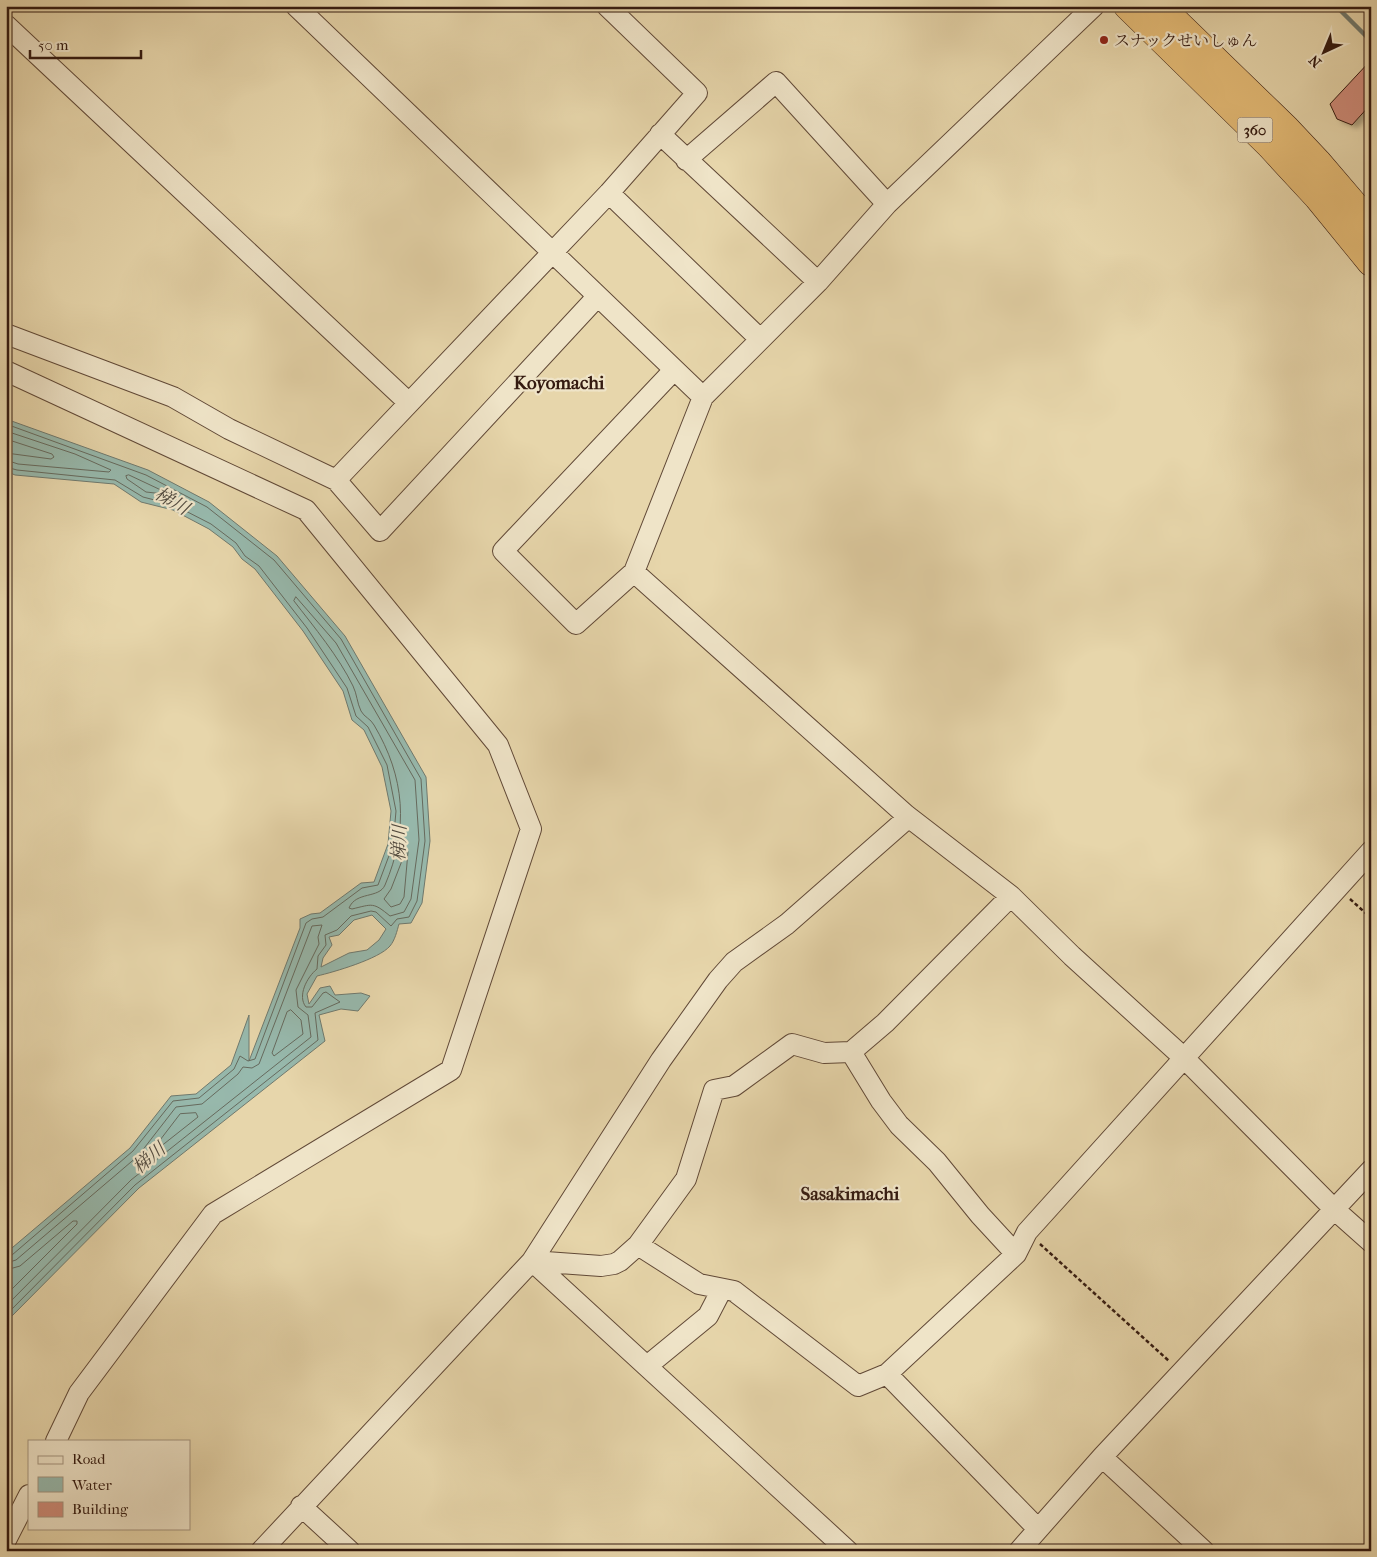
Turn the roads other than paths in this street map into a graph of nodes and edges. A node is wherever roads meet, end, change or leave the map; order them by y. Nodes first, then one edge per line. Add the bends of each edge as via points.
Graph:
1 (296, 6) edge
2 (607, 6) edge
3 (1094, 6) edge
4 (1128, 6) edge
5 (1160, 6) edge
6 (6, 25) edge
7 (660, 134) junction
8 (686, 160) junction
9 (609, 193) junction
10 (886, 204) junction
11 (1371, 225) edge
12 (552, 251) junction
13 (1371, 262) edge
14 (818, 282) junction
15 (597, 297) junction
16 (7, 334) edge
17 (760, 339) junction
18 (674, 370) junction
19 (6, 371) edge
20 (704, 397) junction
21 (409, 403) junction
22 (336, 480) junction
23 (634, 572) junction
24 (906, 815) junction
25 (1371, 851) edge
26 (1011, 896) junction
27 (851, 1052) junction
28 (1183, 1057) junction
29 (1371, 1170) edge
30 (1335, 1210) junction
31 (1371, 1242) edge
32 (638, 1245) junction
33 (1016, 1254) junction
34 (532, 1261) junction
35 (722, 1289) junction
36 (647, 1366) junction
37 (887, 1374) junction
38 (56, 1440) edge
39 (1102, 1457) junction
40 (28, 1497) edge
41 (301, 1506) junction
42 (1038, 1530) junction
43 (6, 1540) edge
44 (261, 1551) edge
45 (350, 1551) edge
46 (848, 1551) edge
47 (1019, 1551) edge
48 (1204, 1551) edge

1 - 12 street
2 - 7 street via 697,93
3 - 10 street
4 - 13 highway, 360 via 1270,145
5 - 11 highway, 360 via 1286,129
6 - 21 street
7 - 8 street
7 - 9 street
8 - 10 street via 776,82
8 - 14 street
9 - 12 street
9 - 17 street
10 - 14 street
12 - 15 street
12 - 21 street
14 - 17 street
15 - 18 street
15 - 22 street via 380,531
16 - 22 street via 173,397 229,429
17 - 20 street
18 - 20 street
18 - 23 street via 504,551 576,624
19 - 38 street via 306,510 498,745 531,829 451,1070 213,1214 79,1393
20 - 23 street
21 - 22 street
23 - 24 street
24 - 26 street
24 - 34 street via 902,823 787,924 734,962 718,980 661,1060
25 - 28 street
26 - 27 street via 885,1023
26 - 28 street
27 - 32 street via 824,1053 792,1044 734,1086 714,1090 686,1179
27 - 33 street via 899,1125 937,1162 980,1216
28 - 30 street
28 - 33 street via 1026,1232
29 - 30 street
30 - 31 street
30 - 39 street
32 - 34 street via 620,1262 602,1266
32 - 35 street via 699,1284
33 - 37 street
34 - 36 street
34 - 41 street
35 - 36 street via 708,1316
35 - 37 street via 734,1291 858,1386
36 - 46 street
37 - 42 street
39 - 42 street
39 - 48 street
40 - 43 street
41 - 44 street
41 - 45 street
42 - 47 street

